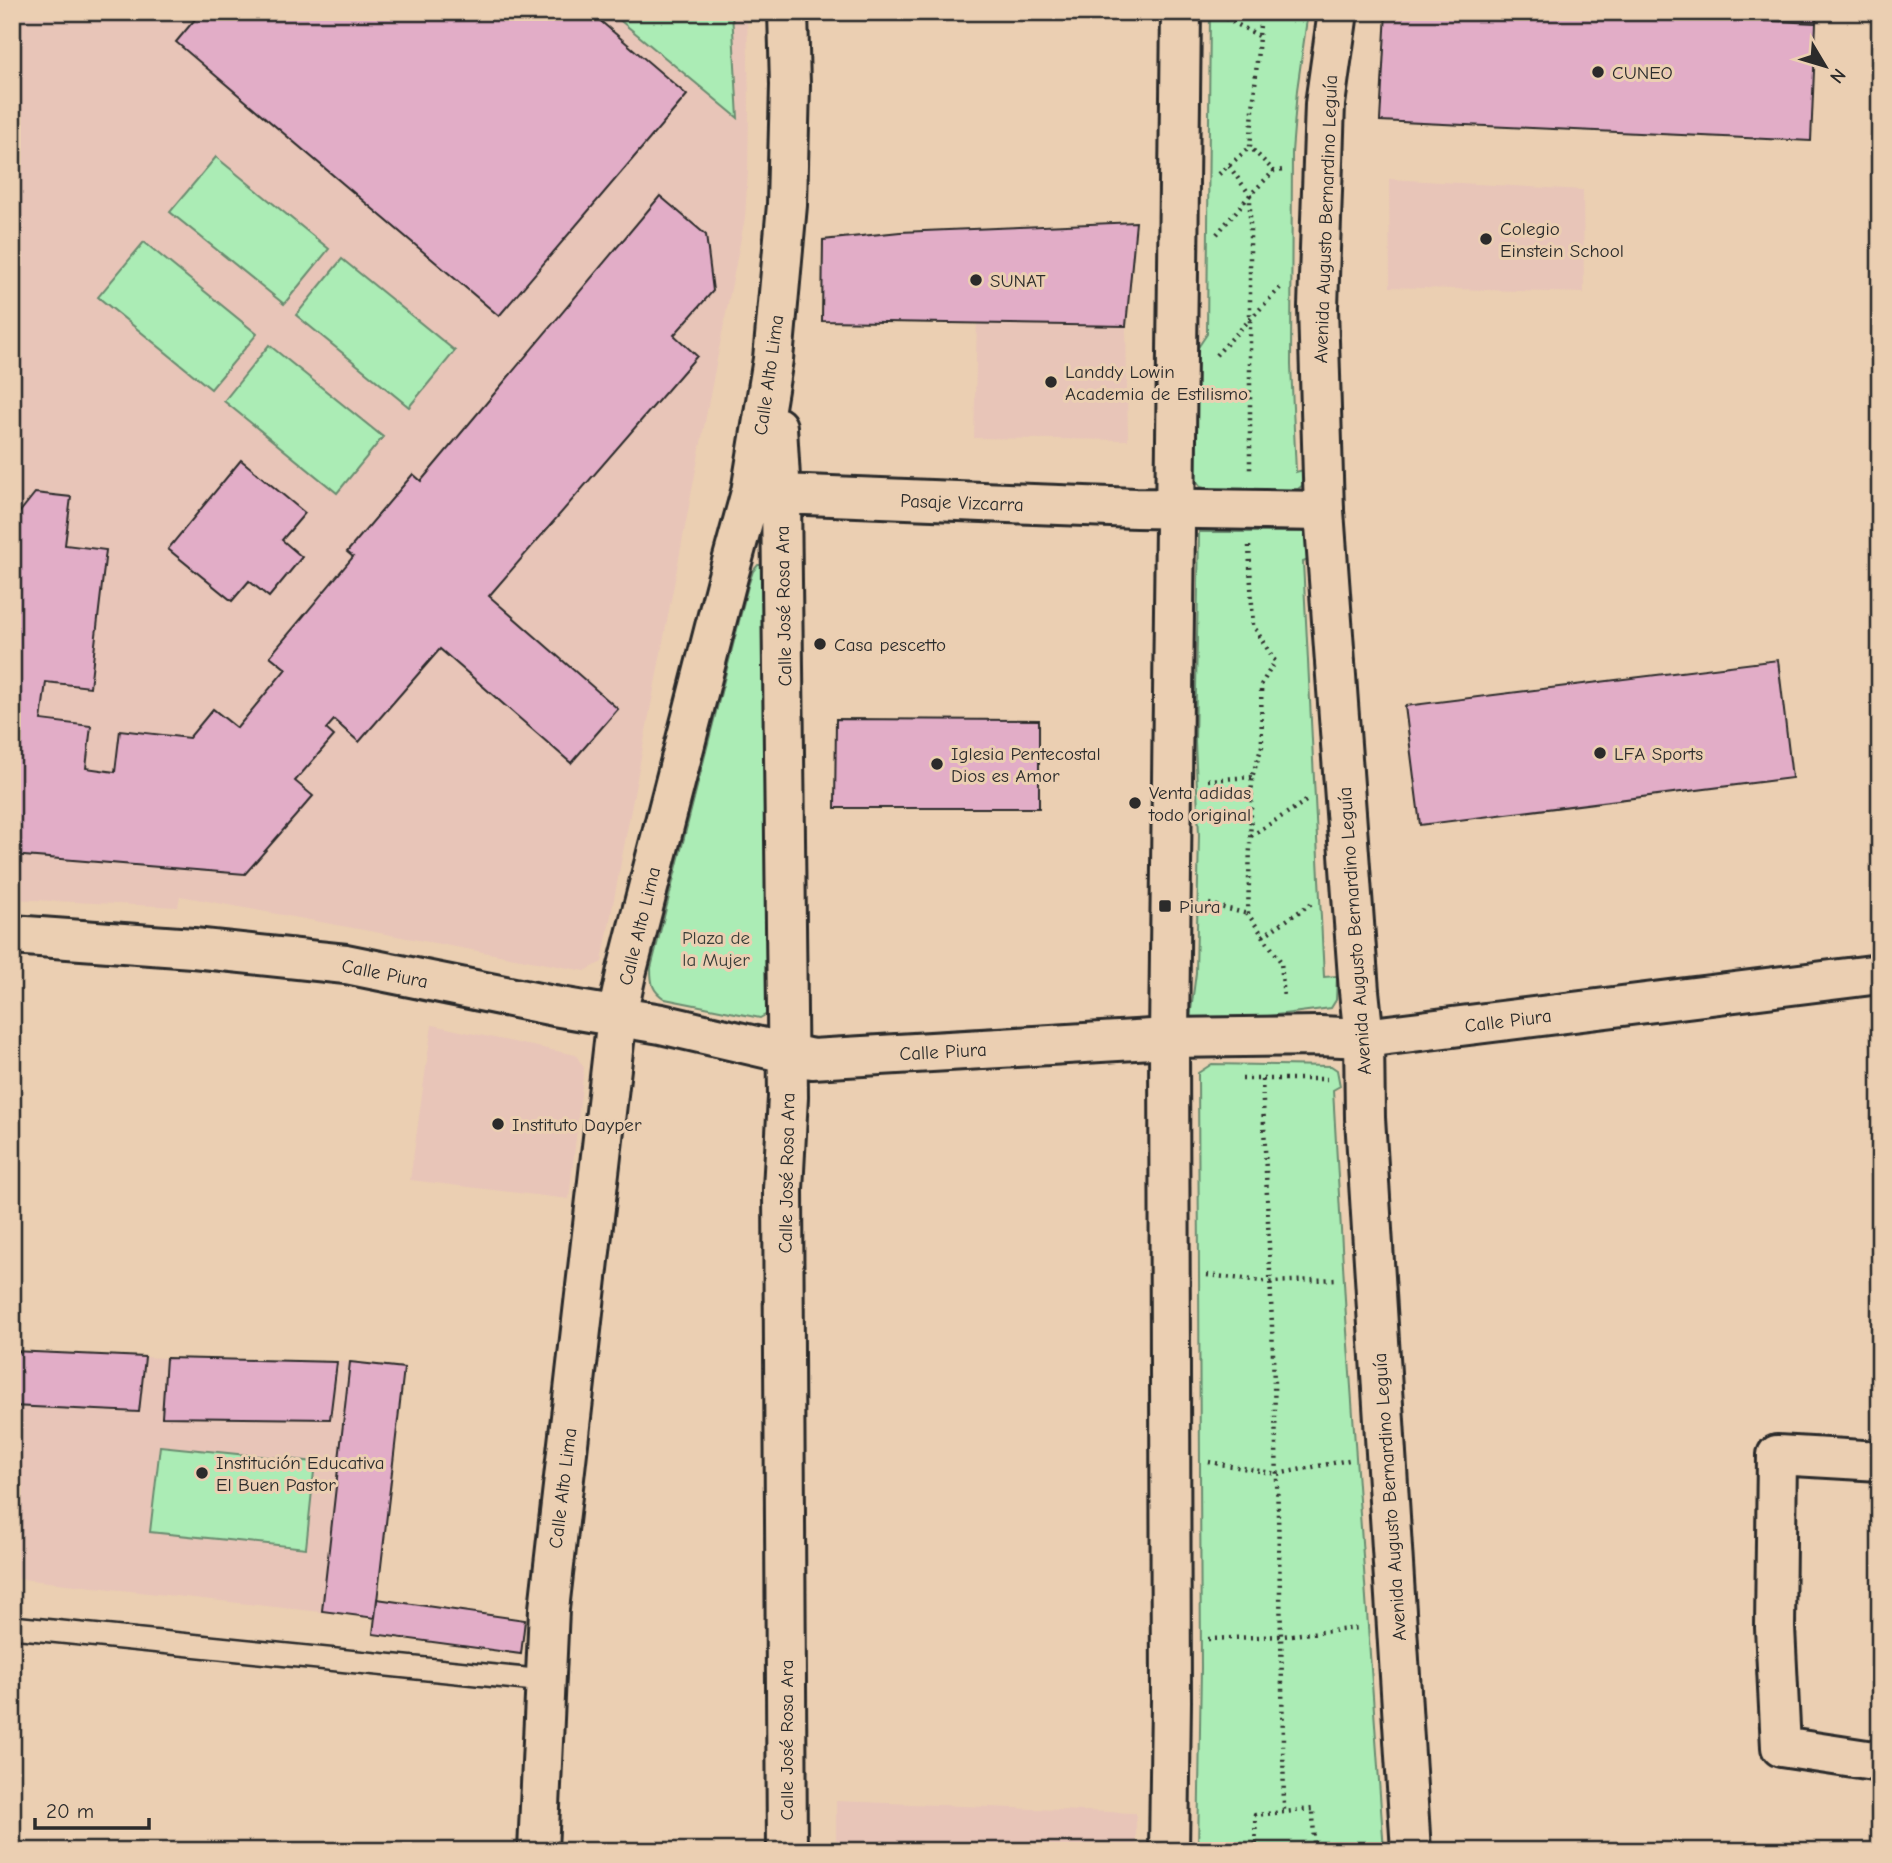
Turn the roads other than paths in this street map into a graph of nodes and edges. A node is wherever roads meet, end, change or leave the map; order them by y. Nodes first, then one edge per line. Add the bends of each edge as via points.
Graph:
1 (788, 12) edge
2 (1181, 12) edge
3 (1338, 12) edge
4 (766, 494) junction
5 (1174, 509) junction
6 (1324, 511) junction
7 (12, 936) edge
8 (1880, 974) edge
9 (617, 1016) junction
10 (1169, 1038) junction
11 (1364, 1038) junction
12 (787, 1054) junction
13 (1880, 1461) edge
14 (12, 1627) edge
15 (545, 1681) junction
16 (1880, 1762) edge
17 (538, 1851) edge
18 (787, 1851) edge
19 (1169, 1851) edge
20 (1411, 1851) edge

1 - 4 street, Calle Alto Lima via 787,205
2 - 5 street
3 - 6 street, Avenida Augusto Bernardino Leguía via 1325,104 1318,307
4 - 5 street, Pasaje Vizcarra
4 - 9 street, Calle Alto Lima via 723,594
4 - 12 street, Calle José Rosa Ara
5 - 6 street, Pasaje Vizcarra
5 - 10 street
6 - 11 street, Avenida Augusto Bernardino Leguía
7 - 9 street, Calle Piura via 346,964
8 - 11 street, Calle Piura
9 - 12 street, Calle Piura
9 - 15 street, Calle Alto Lima via 549,1609
10 - 11 street, Calle Piura
10 - 12 street, Calle Piura via 812,1059
10 - 19 street
11 - 20 street, Avenida Augusto Bernardino Leguía via 1365,1118
12 - 18 street, Calle José Rosa Ara via 783,1189
13 - 16 street via 1777,1455 1775,1628 1781,1747
14 - 15 lane
15 - 17 street, Calle Alto Lima

